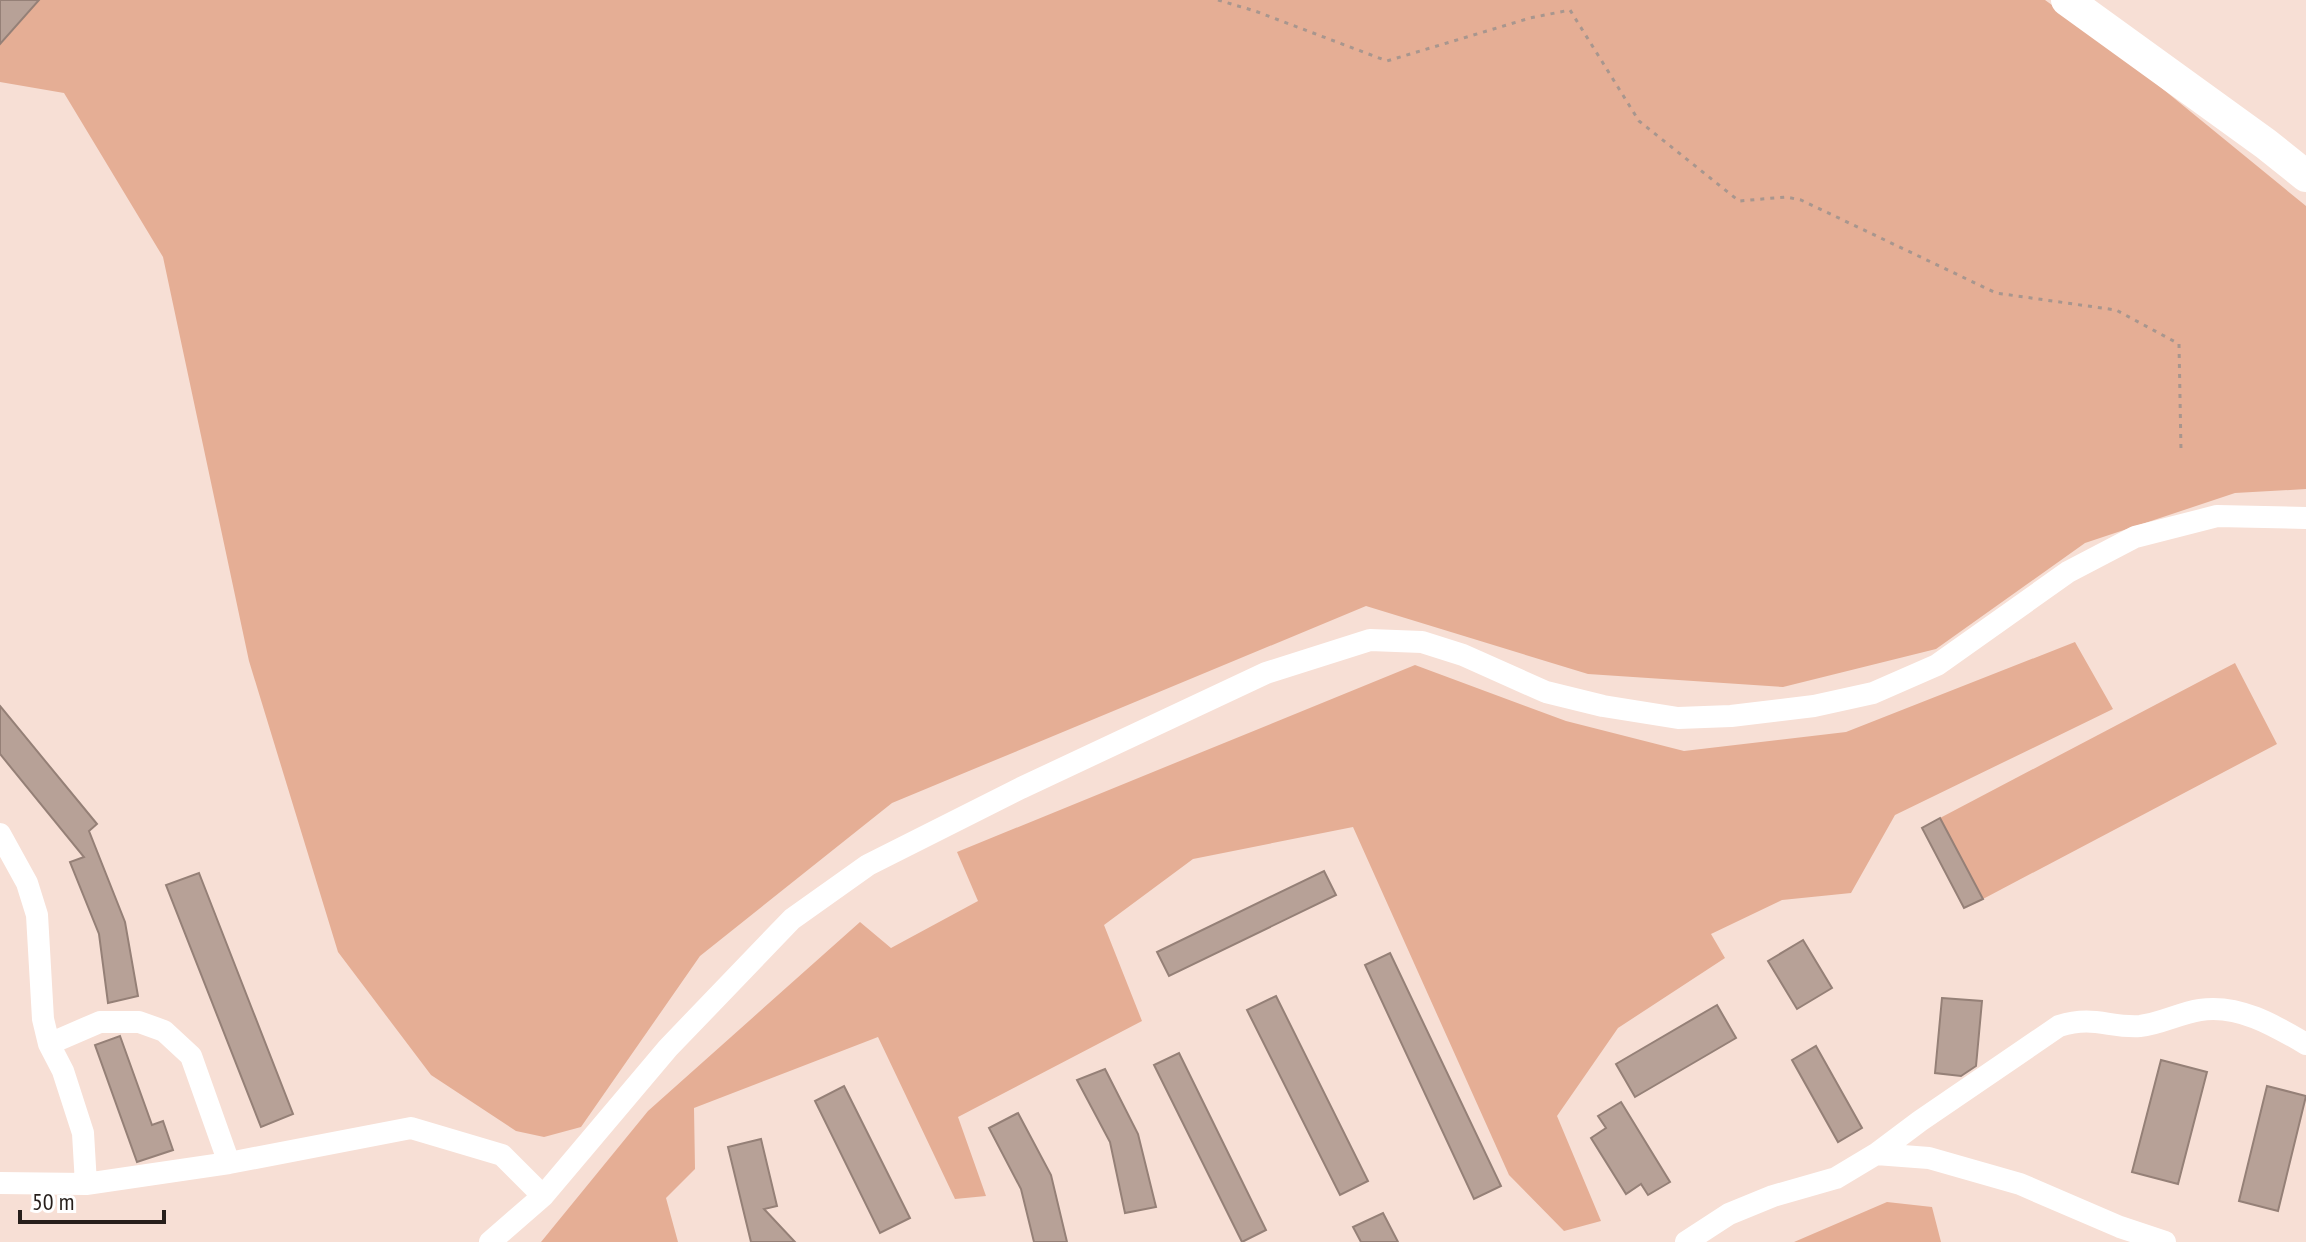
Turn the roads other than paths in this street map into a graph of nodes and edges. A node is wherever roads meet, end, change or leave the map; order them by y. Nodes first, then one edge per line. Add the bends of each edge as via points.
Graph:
1 (2067, 0) edge
2 (2306, 176) edge
3 (2306, 518) edge
4 (0, 834) edge
5 (49, 1044) junction
6 (2306, 1044) edge
7 (1876, 1154) junction
8 (229, 1163) junction
9 (0, 1183) edge
10 (86, 1184) junction
11 (543, 1196) junction
12 (490, 1242) edge
13 (1686, 1242) edge
14 (2165, 1242) edge

1 - 2 street
3 - 11 street via 2217,516 2135,537 2068,572 1937,665 1873,693 1814,706 1678,718 1603,706 1546,692 1422,642 1370,640 1266,673 868,865 792,919 668,1048
4 - 5 street via 27,883 37,915 39,984
5 - 8 street via 100,1022 139,1022 164,1031 191,1056
5 - 10 street via 83,1133
6 - 7 street via 2234,1010 2202,1009 2139,1026 2079,1020 2059,1026
7 - 13 street via 1836,1178 1729,1214
7 - 14 street via 1929,1158 2020,1184
8 - 10 street
8 - 11 street via 411,1128 502,1155
9 - 10 street
11 - 12 street

